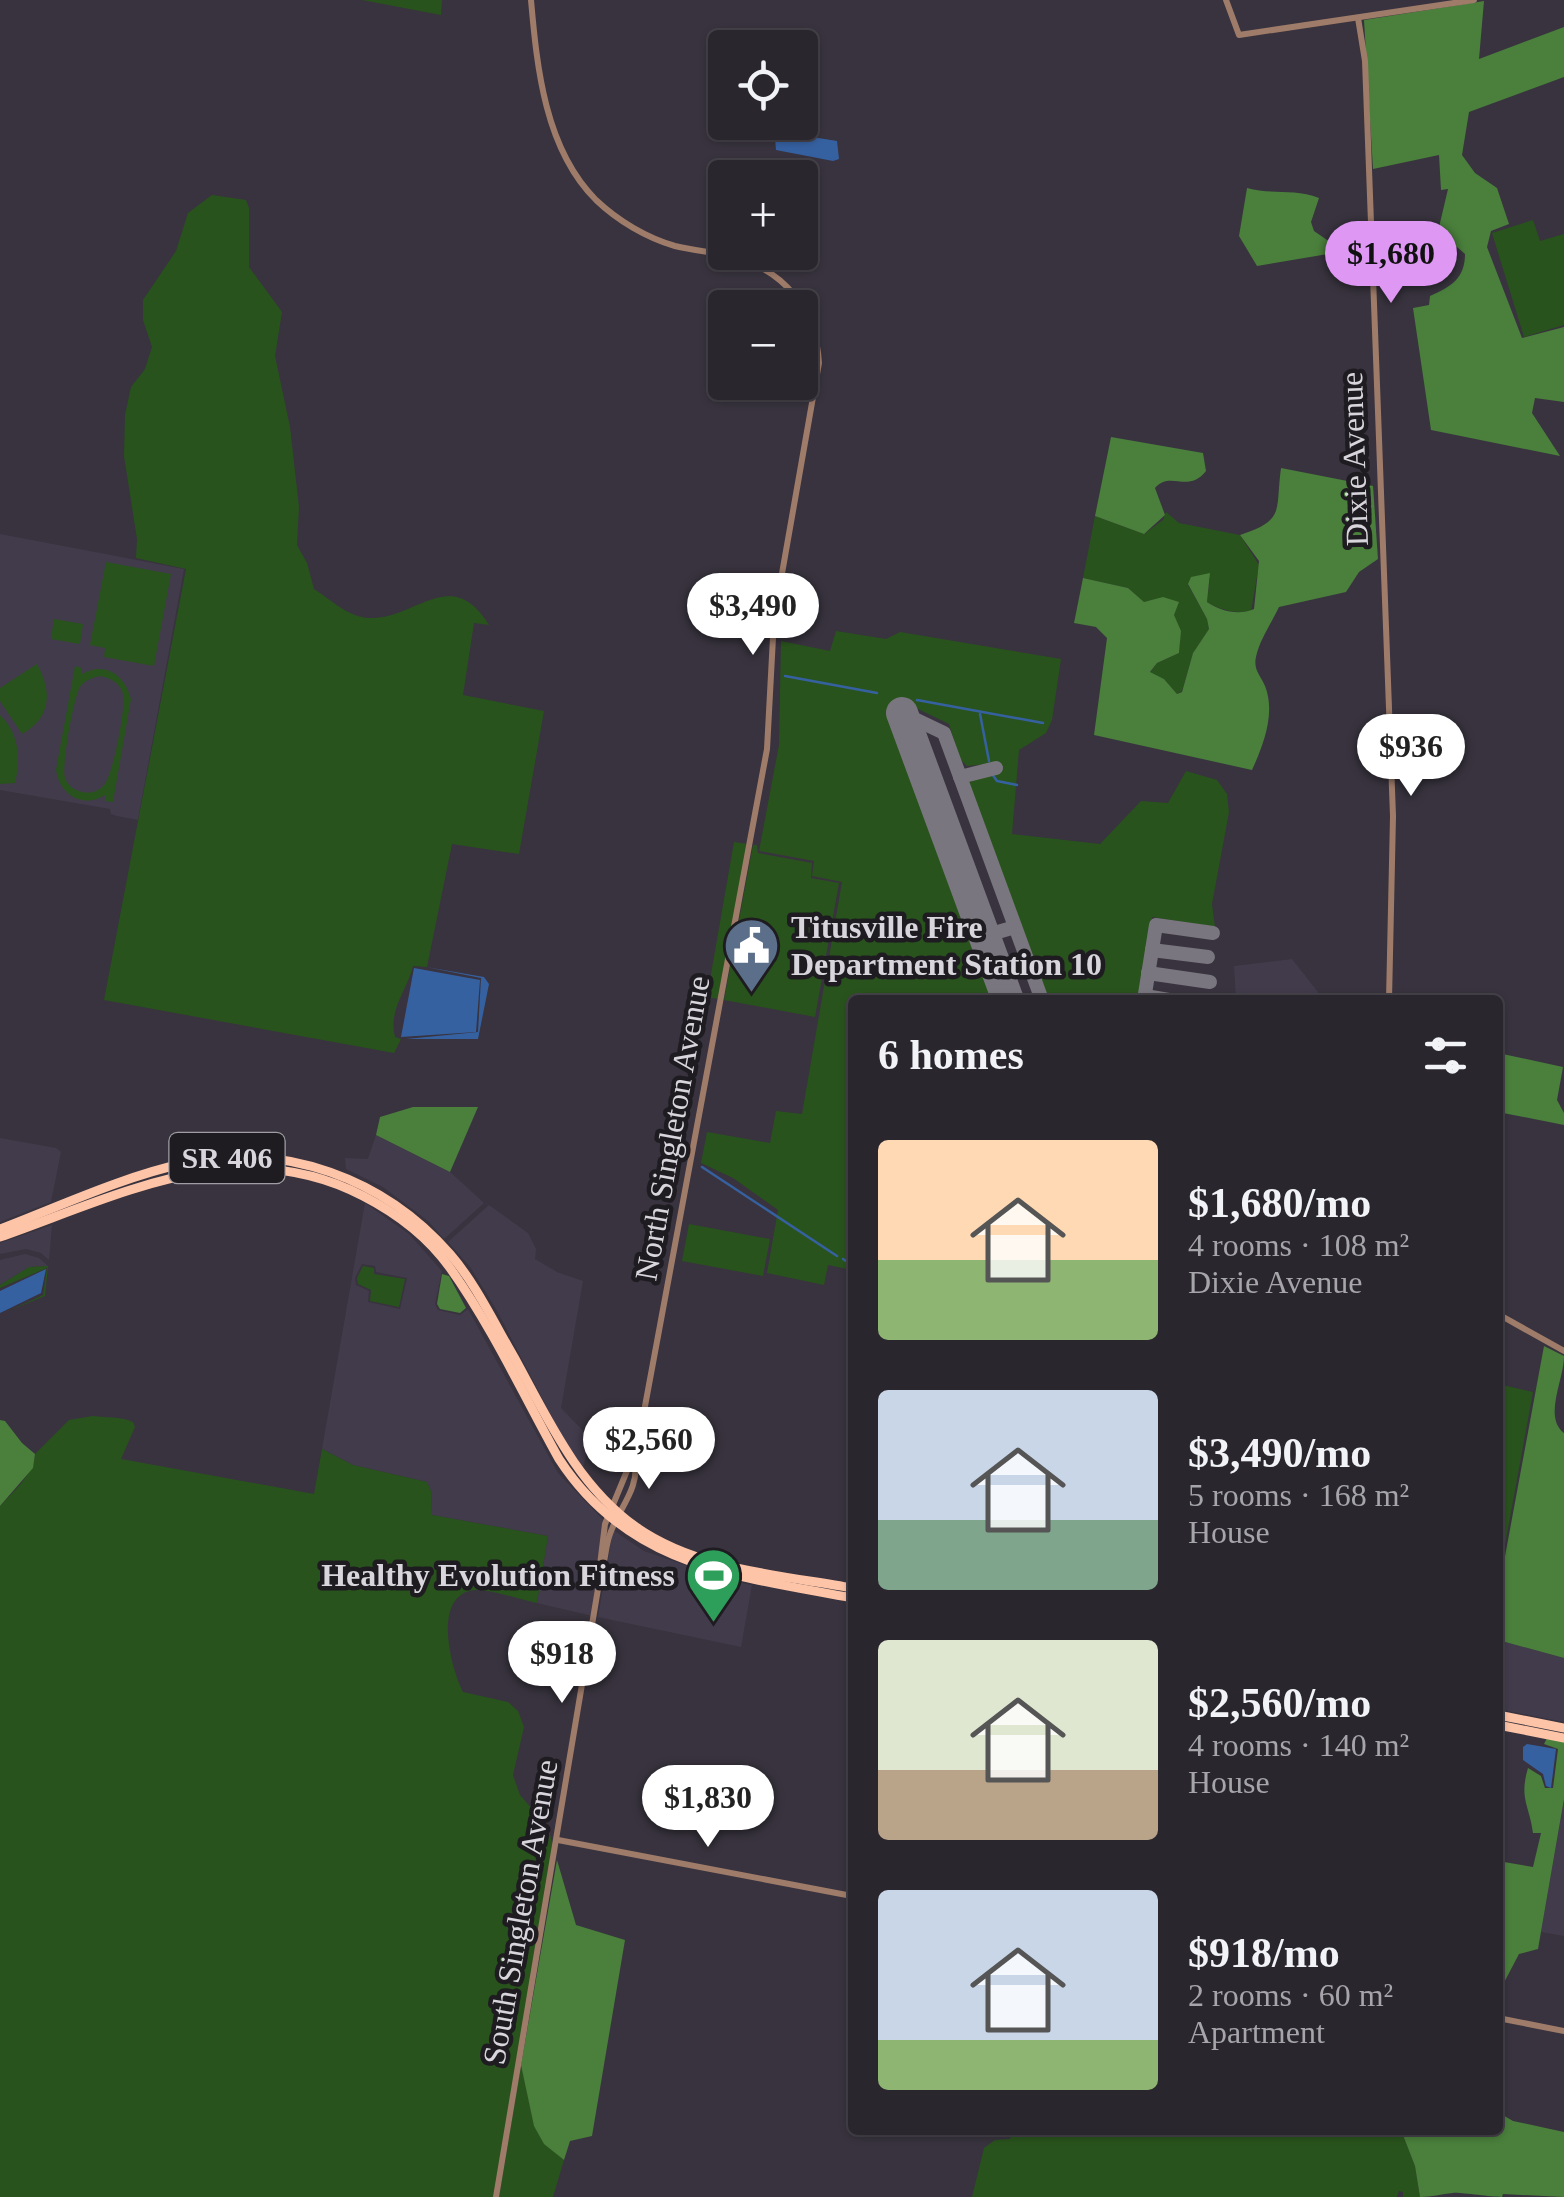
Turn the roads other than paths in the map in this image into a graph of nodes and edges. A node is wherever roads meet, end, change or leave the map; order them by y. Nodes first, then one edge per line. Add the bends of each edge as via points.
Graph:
1 (531, 0) edge
2 (1226, 0) edge
3 (1474, 0) edge
4 (1358, 18) junction
5 (1390, 995) edge
6 (0, 1229) edge
7 (0, 1238) edge
8 (1503, 1317) edge
9 (1564, 1351) edge
10 (519, 1377) junction
11 (614, 1515) junction
12 (848, 1587) edge
13 (848, 1597) edge
14 (1503, 1716) edge
15 (1503, 1727) edge
16 (1564, 1728) edge
17 (1564, 1738) edge
18 (558, 1840) junction
19 (848, 1895) edge
20 (1503, 2019) edge
21 (1564, 2031) edge
22 (496, 2197) edge

1 - 11 street, North Singleton Avenue via 550,118 596,200 655,239 732,256 782,280 802,301 819,362 774,619 767,749 631,1492
2 - 4 street via 1238,36
3 - 4 street
4 - 5 street, Dixie Avenue via 1365,61 1393,816
6 - 10 main road, SR 406 via 185,1163 254,1157 311,1165 377,1192 433,1236 471,1283
7 - 10 main road, SR 406 via 174,1176 252,1168 308,1174 379,1204 427,1242
8 - 9 street
10 - 11 main road, SR 406
10 - 11 main road, SR 406 via 573,1482
11 - 12 main road, SR 406 via 688,1554
11 - 13 main road, SR 406 via 666,1554 717,1572
11 - 18 street, South Singleton Avenue via 602,1542
14 - 16 main road
15 - 17 main road
18 - 19 street
18 - 22 street, South Singleton Avenue
20 - 21 street

